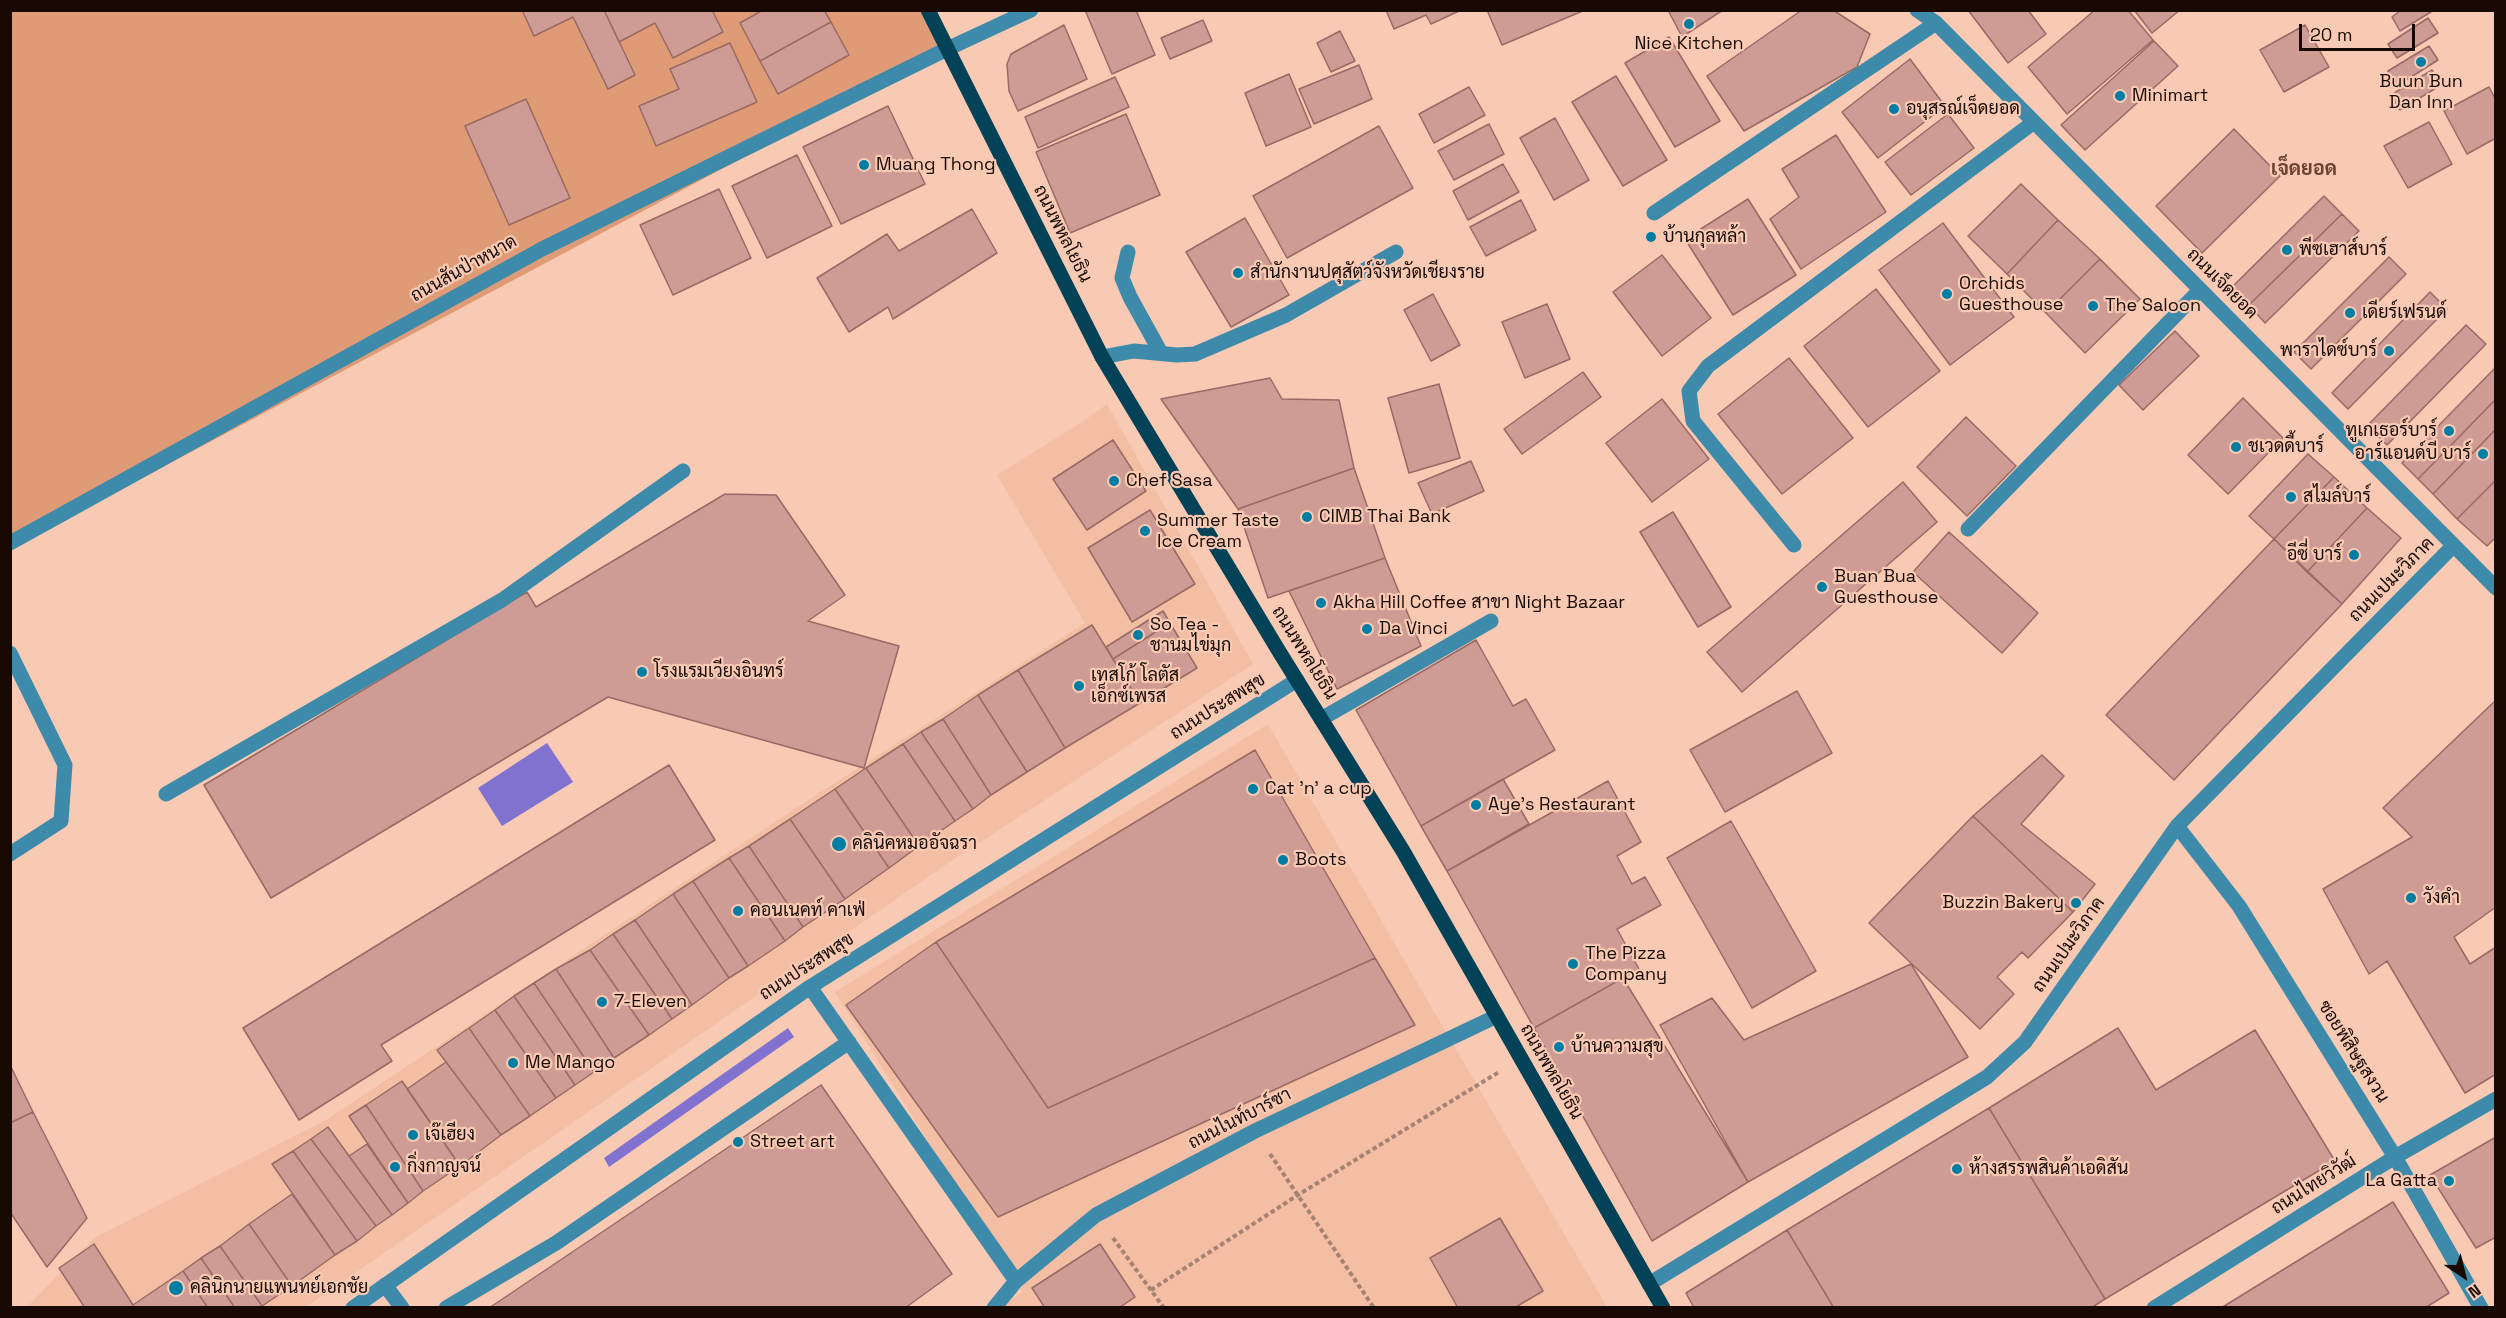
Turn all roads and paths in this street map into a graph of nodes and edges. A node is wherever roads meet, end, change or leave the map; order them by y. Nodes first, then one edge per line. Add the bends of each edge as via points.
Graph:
1 (928, 10) edge
2 (1031, 10) edge
3 (1917, 10) edge
4 (1936, 23) junction
5 (947, 49) junction
6 (2034, 122) junction
7 (1654, 213) dead end
8 (1128, 252) dead end
9 (1396, 252) dead end
10 (2200, 290) junction
11 (1161, 353) junction
12 (1102, 357) junction
13 (683, 471) dead end
14 (1968, 529) dead end
15 (10, 543) edge
16 (1794, 545) dead end
17 (2453, 546) junction
18 (2496, 588) edge
19 (1491, 621) dead end
20 (10, 653) edge
21 (1297, 680) junction
22 (1321, 718) junction
23 (166, 794) dead end
24 (2177, 826) junction
25 (10, 854) edge
26 (810, 987) junction
27 (1497, 1016) junction
28 (849, 1042) junction
29 (1521, 1059) junction
30 (2496, 1099) edge
31 (1255, 1131) junction
32 (2395, 1157) junction
33 (1298, 1195) junction
34 (1126, 1256) dead end
35 (1016, 1281) junction
36 (1649, 1284) junction
37 (385, 1285) junction
38 (1151, 1290) junction
39 (353, 1308) edge
40 (402, 1308) edge
41 (446, 1308) edge
42 (994, 1308) edge
43 (1164, 1308) edge
44 (1374, 1308) edge
45 (1663, 1308) edge
46 (2154, 1308) edge
47 (2481, 1308) edge

1 - 5 main road, ถนนพหลโยธิน
2 - 5 street, ถนนสันป่าหนาด
3 - 4 street, ถนนเจ็ดยอด
4 - 6 street, ถนนเจ็ดยอด
4 - 7 street
5 - 12 main road, ถนนพหลโยธิน
5 - 15 street, ถนนสันป่าหนาด via 542,249
6 - 10 street, ถนนเจ็ดยอด
6 - 16 street via 1708,366 1689,391 1693,421
8 - 11 street via 1122,278
9 - 11 street via 1286,315 1195,354
10 - 14 street
10 - 17 street, ถนนเจ็ดยอด
11 - 12 street via 1134,351
12 - 21 main road, ถนนพหลโยธิน
13 - 23 street via 502,600
17 - 18 street, ถนนเจ็ดยอด
17 - 24 street, ถนนเปมะวิภาค
19 - 22 street
20 - 25 street via 65,765 61,821
21 - 22 main road, ถนนพหลโยธิน
21 - 26 street, ถนนประสพสุข
22 - 27 main road, ถนนพหลโยธิน via 1404,851
24 - 32 street, ซอยพิสิษฐสงวน via 2239,906
24 - 36 street, ถนนเปมะวิภาค via 2025,1042 1987,1077
26 - 28 street
26 - 37 street, ถนนประสพสุข
27 - 29 main road, ถนนพหลโยธิน
27 - 31 street, ถนนไนท์บาร์ซา
28 - 35 street
28 - 41 street via 556,1243
29 - 33 path
29 - 36 main road, ถนนพหลโยธิน
30 - 32 street, ถนนไทยวิวัฒ์
31 - 33 path
31 - 35 street, ถนนไนท์บาร์ซา via 1096,1215
32 - 46 street, ถนนไทยวิวัฒ์
32 - 47 street, ซอยพิสิษฐสงวน
33 - 38 path
33 - 44 path
34 - 38 path
35 - 42 street, ถนนไนท์บาร์ซา
36 - 45 main road, ถนนพหลโยธิน
37 - 39 street, ถนนประสพสุข
37 - 40 street
38 - 43 path

